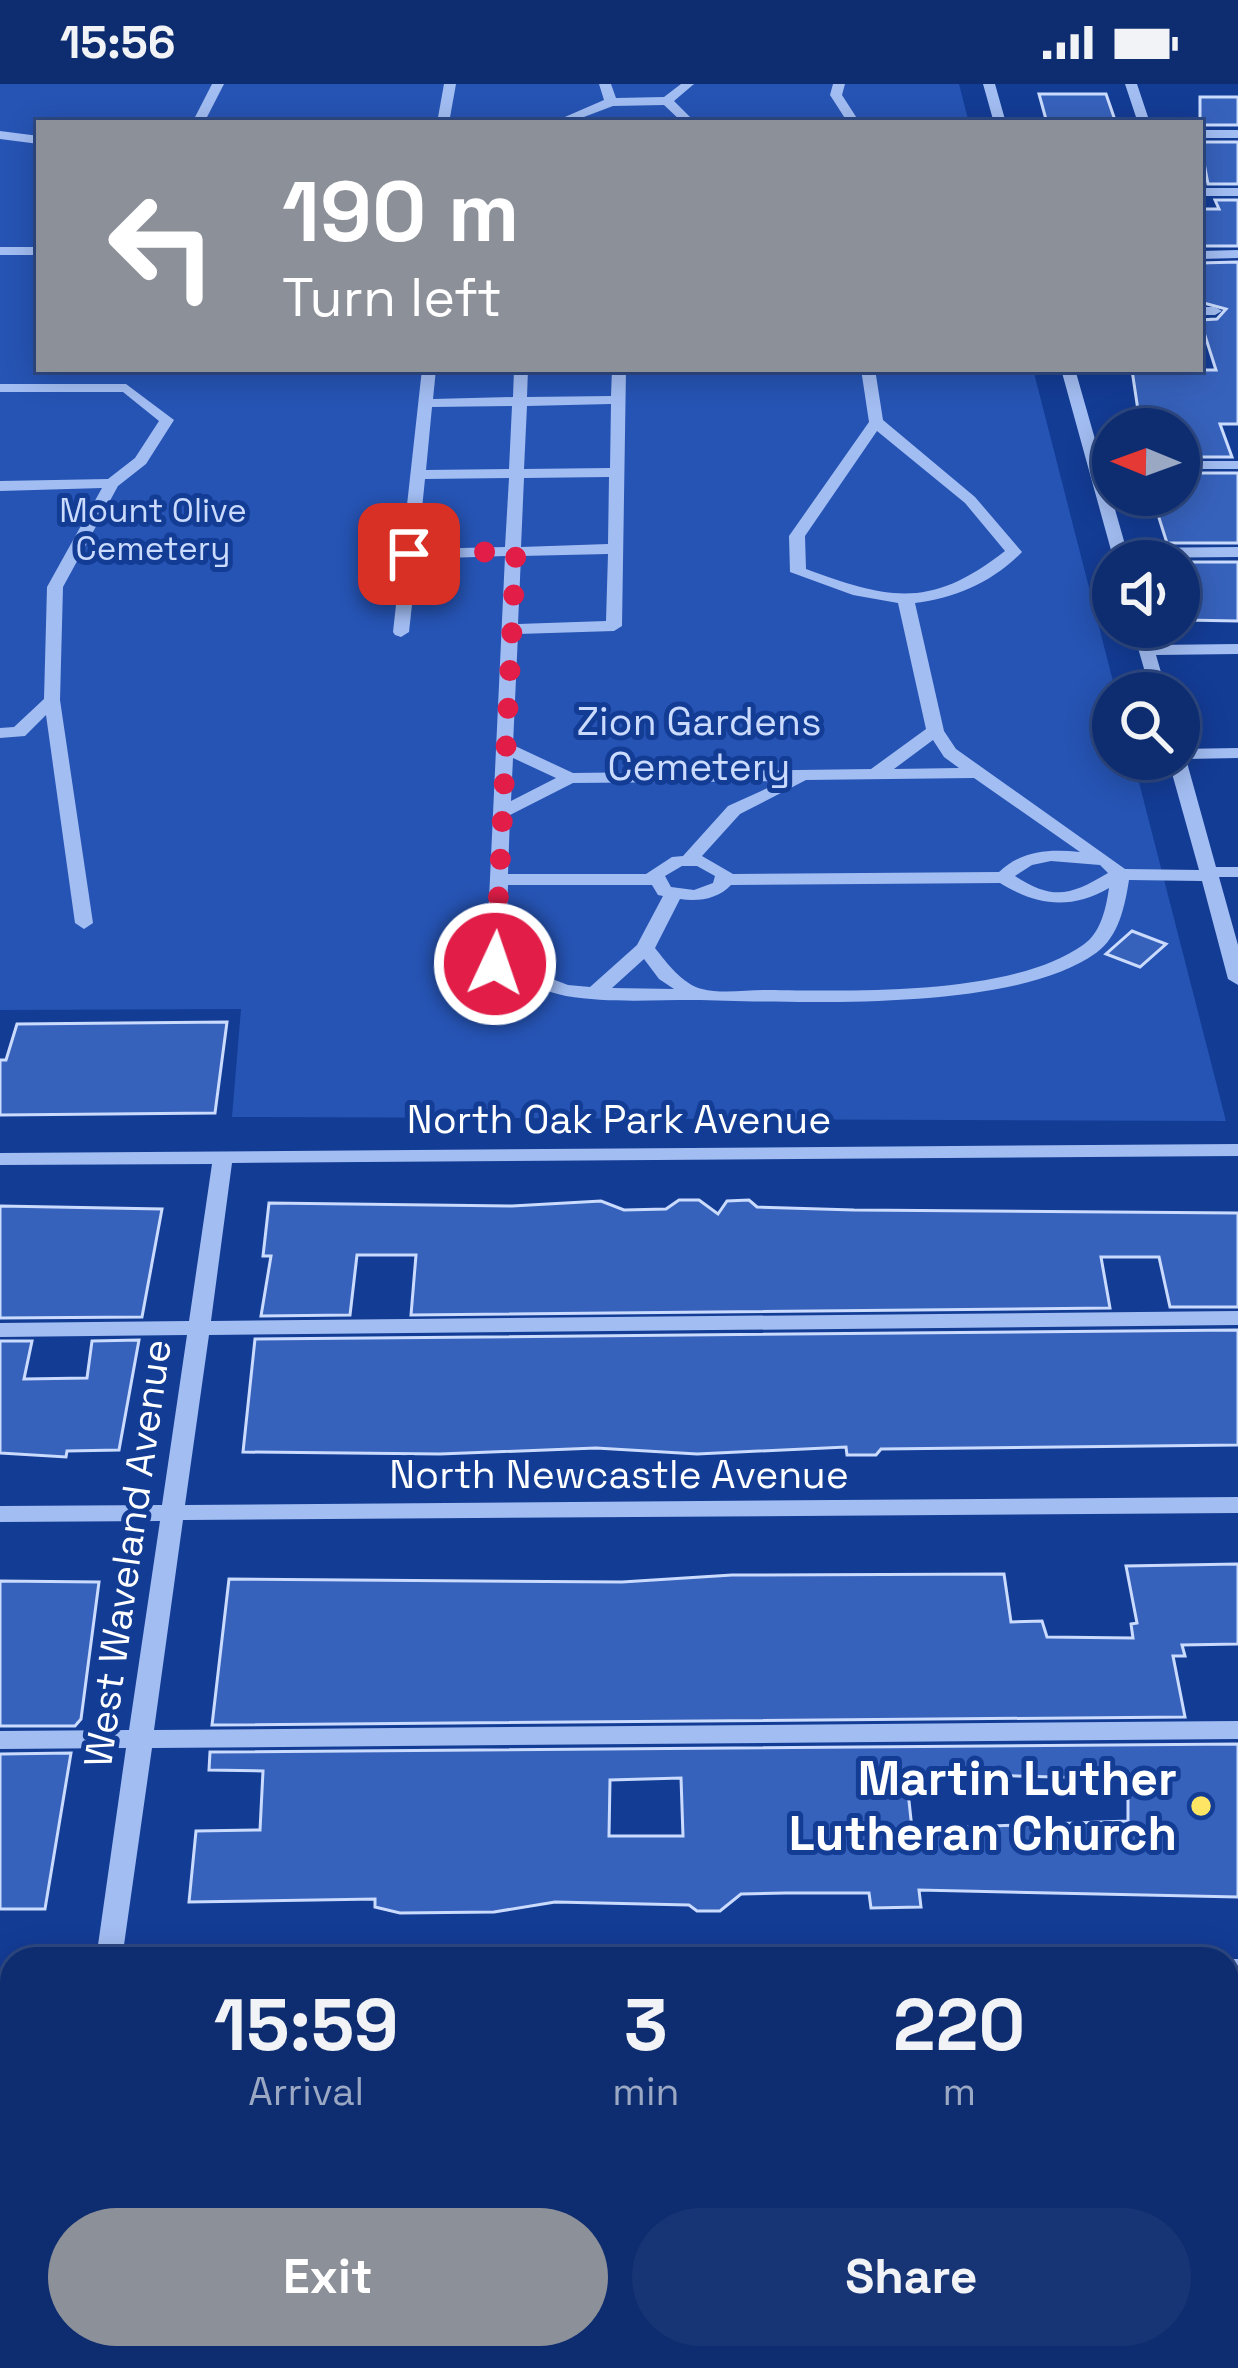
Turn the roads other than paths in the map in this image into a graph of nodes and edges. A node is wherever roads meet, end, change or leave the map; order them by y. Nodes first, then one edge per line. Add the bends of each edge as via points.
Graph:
1 (218, 84) edge
2 (450, 84) edge
3 (605, 84) edge
4 (688, 84) edge
5 (839, 84) edge
6 (989, 84) edge
7 (1131, 84) edge
8 (667, 101) junction
9 (611, 102) junction
10 (200, 120) edge
11 (444, 120) edge
12 (565, 120) edge
13 (687, 120) edge
14 (852, 120) edge
15 (999, 120) edge
16 (1143, 120) edge
17 (1203, 134) edge
18 (1238, 134) edge
19 (0, 135) edge
20 (36, 140) edge
21 (1203, 192) edge
22 (1238, 192) edge
23 (0, 251) edge
24 (36, 251) edge
25 (1203, 254) edge
26 (1238, 254) edge
27 (429, 372) edge
28 (521, 372) edge
29 (619, 372) edge
30 (868, 372) edge
31 (1069, 372) edge
32 (0, 388) edge
33 (520, 400) junction
34 (618, 400) junction
35 (425, 403) junction
36 (876, 422) junction
37 (1092, 434) edge
38 (1200, 465) edge
39 (1238, 465) edge
40 (617, 472) junction
41 (518, 474) junction
42 (418, 475) junction
43 (112, 483) junction
44 (0, 486) edge
45 (616, 549) junction
46 (516, 551) junction
47 (1238, 552) edge
48 (409, 554) junction
49 (1200, 554) edge
50 (906, 601) junction
51 (508, 629) junction
52 (401, 632) dead end
53 (1238, 649) edge
54 (1147, 650) joint
55 (1153, 672) edge
56 (52, 700) junction
57 (935, 731) junction
58 (0, 734) edge
59 (505, 748) junction
60 (1238, 753) edge
61 (1200, 755) edge
62 (978, 773) junction
63 (807, 775) junction
64 (874, 775) junction
65 (570, 778) junction
66 (1184, 780) edge
67 (502, 812) junction
68 (689, 860) junction
69 (1113, 868) junction
70 (1238, 872) edge
71 (1209, 874) junction
72 (1004, 877) junction
73 (500, 879) junction
74 (654, 880) junction
75 (725, 880) junction
76 (673, 895) junction
77 (84, 922) dead end
78 (645, 949) junction
79 (1238, 980) edge
80 (693, 992) junction
81 (595, 993) junction
82 (1238, 1150) edge
83 (223, 1157) junction
84 (0, 1159) edge
85 (1238, 1318) edge
86 (0, 1330) edge
87 (199, 1330) junction
88 (1238, 1505) edge
89 (172, 1513) junction
90 (0, 1514) edge
91 (1238, 1730) edge
92 (140, 1738) junction
93 (0, 1740) edge
94 (111, 1947) edge

1 - 10 street
2 - 11 street
3 - 9 street
4 - 8 street
5 - 14 street via 836,95
6 - 15 street
7 - 16 street
8 - 9 street
8 - 13 street
9 - 12 street
17 - 18 street
19 - 20 street
21 - 22 street
23 - 24 street
25 - 26 street
27 - 35 street
28 - 33 street
29 - 34 street
30 - 36 street
31 - 37 street
32 - 43 street via 126,388 167,420 141,461
33 - 34 street
33 - 35 street
33 - 41 street
34 - 40 street
35 - 42 street
36 - 50 street via 796,536 798,572
36 - 50 street via 970,500 1014,552 975,586
38 - 39 street
40 - 41 street
40 - 45 street
41 - 42 street
41 - 46 street
42 - 48 street
43 - 44 street
43 - 56 street via 55,587
45 - 46 street
45 - 51 street via 614,626
46 - 48 street
46 - 51 street
47 - 49 street
48 - 52 street
50 - 57 street
51 - 59 street
53 - 54 street
54 - 55 street
56 - 58 street via 19,732
56 - 77 street
57 - 62 street
57 - 64 street
59 - 65 street
59 - 67 street
60 - 61 street
62 - 64 street
62 - 69 street
63 - 64 street
63 - 65 street
63 - 68 street via 734,810
65 - 67 street
66 - 71 street
67 - 73 street
68 - 74 street via 667,863
68 - 75 street via 711,863
69 - 71 street
69 - 72 street via 1040,856
69 - 72 street via 1082,896 1056,899
69 - 80 street via 1118,905 1094,947 1044,974 959,991
70 - 71 street
71 - 79 street
72 - 75 street
73 - 74 street
73 - 81 street via 495,964
74 - 76 street
75 - 76 street via 707,895
76 - 78 street
78 - 80 street
78 - 81 street
80 - 81 street
82 - 83 street, North Oak Park Avenue
83 - 84 street, North Oak Park Avenue
83 - 87 street, West Waveland Avenue
85 - 87 street
86 - 87 street
87 - 89 street, West Waveland Avenue
88 - 89 street, North Newcastle Avenue
89 - 90 street, North Newcastle Avenue
89 - 92 street, West Waveland Avenue
91 - 92 street
92 - 93 street
92 - 94 street, West Waveland Avenue

